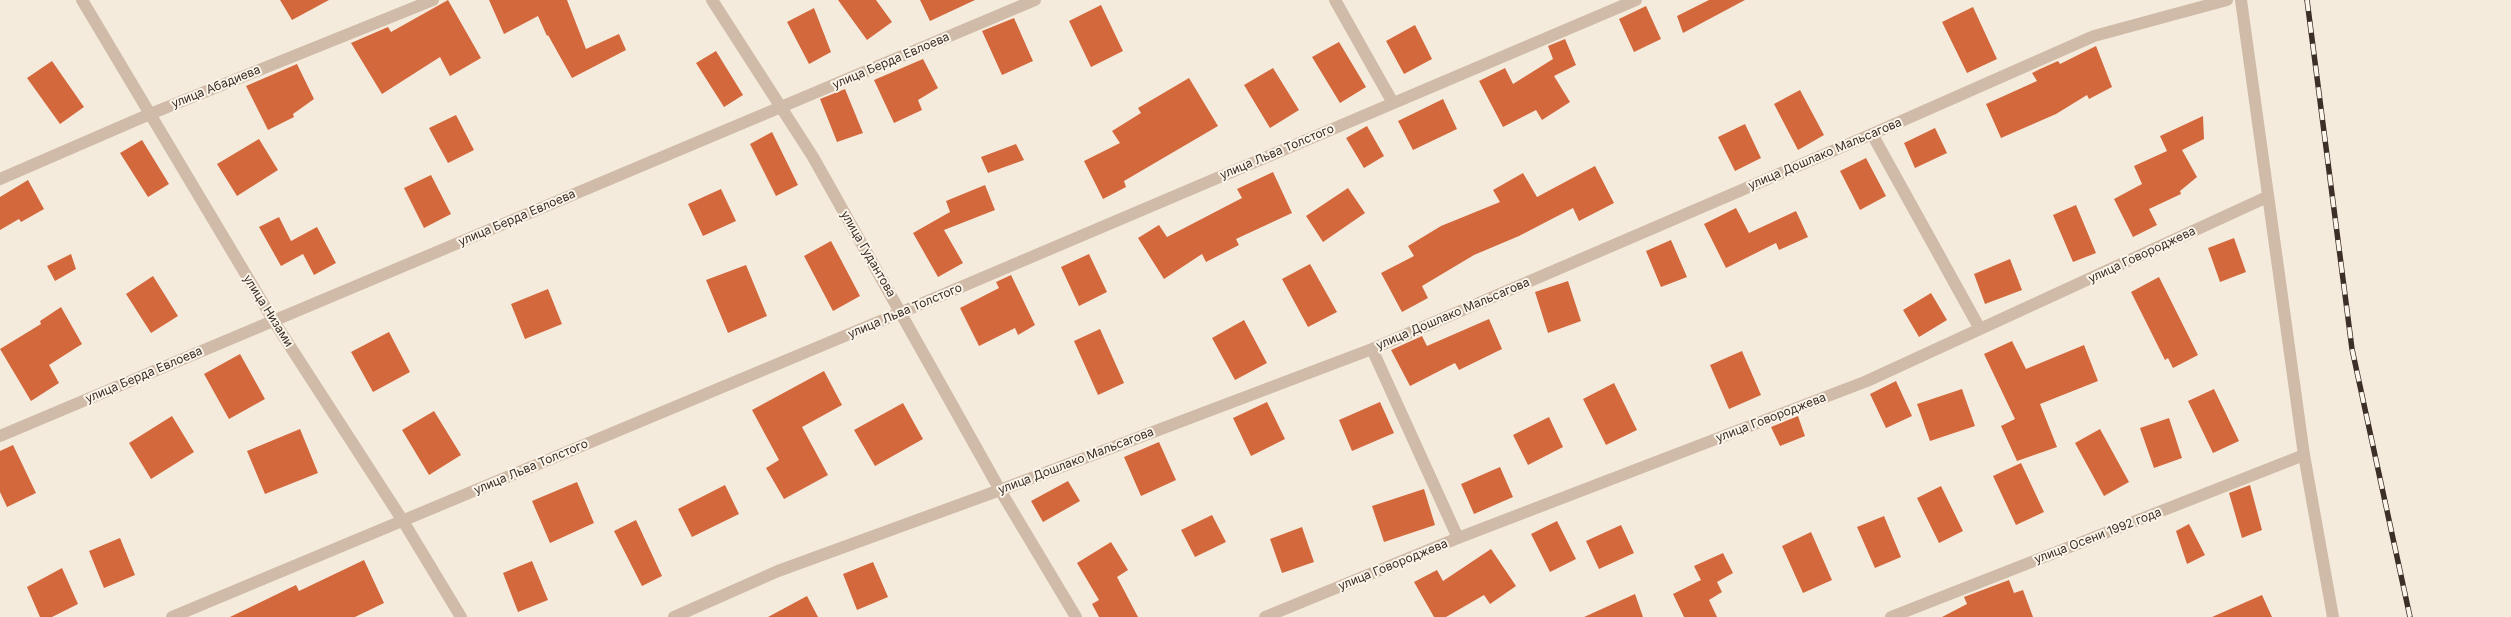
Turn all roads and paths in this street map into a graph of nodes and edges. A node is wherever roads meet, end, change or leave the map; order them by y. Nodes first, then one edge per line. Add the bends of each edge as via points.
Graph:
1 (82, 0) edge
2 (433, 0) edge
3 (712, 0) edge
4 (1035, 0) edge
5 (1335, 0) edge
6 (1636, 0) edge
7 (2227, 0) edge
8 (2241, 0) edge
9 (1393, 103) junction
10 (782, 106) junction
11 (150, 114) junction
12 (1872, 134) junction
13 (0, 178) edge
14 (2268, 198) junction
15 (902, 312) junction
16 (273, 320) junction
17 (1980, 329) junction
18 (1372, 349) junction
19 (0, 436) edge
20 (2304, 455) junction
21 (1000, 490) junction
22 (403, 521) junction
23 (1458, 538) junction
24 (172, 617) edge
25 (461, 617) edge
26 (674, 617) edge
27 (1076, 617) edge
28 (1265, 617) edge
29 (1891, 617) edge
30 (2333, 617) edge

1 - 11 street, улица Низами
2 - 11 street, улица Абадиева
3 - 10 street, улица Гудантова
4 - 10 street, улица Берда Евлоева
5 - 9 street
6 - 9 street, улица Льва Толстого
7 - 12 street, улица Дошлако Мальсагова via 2094,36
8 - 14 street
9 - 15 street, улица Льва Толстого
10 - 15 street, улица Гудантова
10 - 16 street, улица Берда Евлоева
11 - 13 street, улица Абадиева
11 - 16 street, улица Низами
12 - 17 street
12 - 18 street, улица Дошлако Мальсагова
14 - 17 street, улица Говороджева
14 - 20 street
15 - 21 street, улица Гудантова
15 - 22 street, улица Льва Толстого
16 - 19 street, улица Берда Евлоева
16 - 22 street, улица Низами
17 - 23 street, улица Говороджева via 1867,381
18 - 21 street, улица Дошлако Мальсагова
18 - 23 street
20 - 29 street, улица Осени 1992 года
20 - 30 street
21 - 26 street, улица Дошлако Мальсагова via 778,572
21 - 27 street, улица Гудантова
22 - 24 street, улица Льва Толстого
22 - 25 street, улица Низами
23 - 28 street, улица Говороджева

